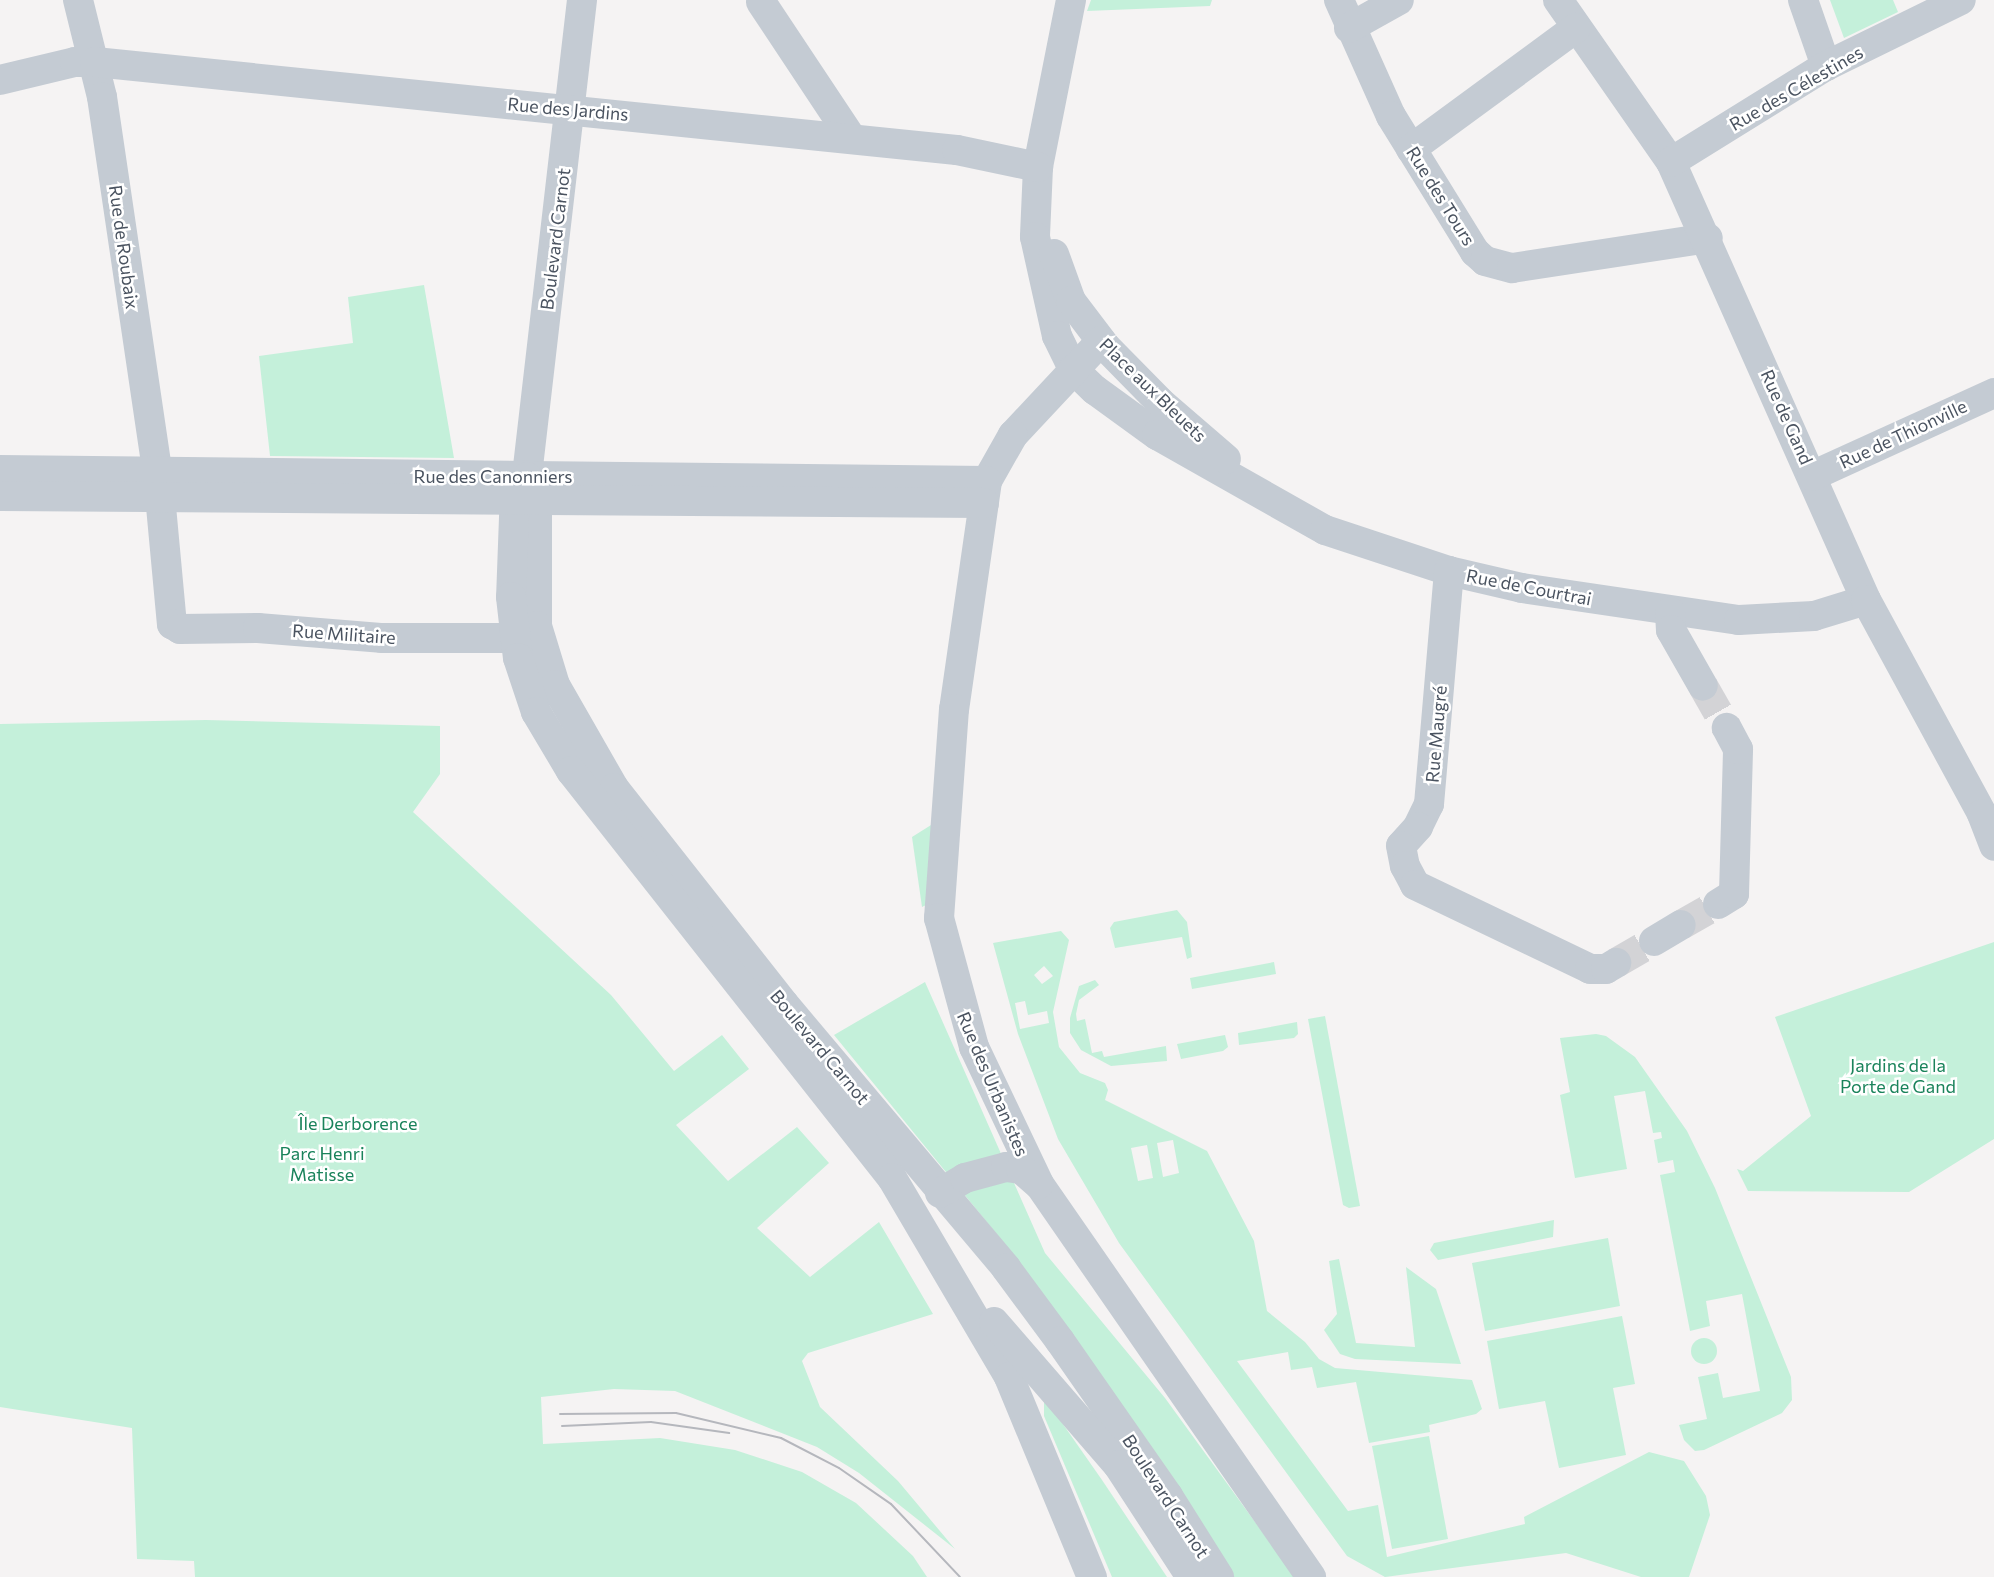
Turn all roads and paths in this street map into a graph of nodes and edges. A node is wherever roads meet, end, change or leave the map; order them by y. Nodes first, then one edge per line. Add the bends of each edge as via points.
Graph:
1 (78, 0) edge
2 (582, 0) edge
3 (1070, 0) edge
4 (1339, 0) edge
5 (1399, 0) edge
6 (1558, 0) edge
7 (1802, 0) edge
8 (1961, 0) edge
9 (761, 2) edge
10 (1349, 28) junction
11 (1577, 28) junction
12 (95, 62) junction
13 (1826, 66) junction
14 (0, 80) edge
15 (570, 109) junction
16 (852, 139) junction
17 (1411, 149) junction
18 (1671, 162) junction
19 (1038, 167) junction
20 (1709, 237) junction
21 (1101, 341) junction
22 (1073, 369) junction
23 (1994, 393) edge
24 (0, 470) edge
25 (1812, 476) junction
26 (159, 485) junction
27 (533, 488) junction
28 (986, 492) junction
29 (0, 496) edge
30 (1312, 523) junction
31 (1449, 571) junction
32 (1866, 600) junction
33 (1670, 612) junction
34 (174, 627) joint
35 (515, 638) junction
36 (1703, 686) tunnel mouth
37 (1727, 728) tunnel mouth
38 (1994, 846) edge
39 (1718, 904) tunnel mouth
40 (1681, 925) tunnel mouth
41 (1654, 941) tunnel mouth
42 (1616, 963) tunnel mouth
43 (1039, 1184) junction
44 (947, 1200) junction
45 (953, 1274) junction
46 (1092, 1577) edge
47 (1191, 1577) edge
48 (1219, 1577) edge
49 (1311, 1577) edge

1 - 12 street, Rue de Roubaix
2 - 15 street, Boulevard Carnot
3 - 19 street
4 - 10 street, Rue des Tours
5 - 10 street
6 - 11 street, Rue de Gand
7 - 13 street
8 - 13 street, Rue des Célestines
9 - 16 street
10 - 17 street, Rue des Tours
11 - 17 street
11 - 18 street, Rue de Gand
12 - 14 street, Rue des Jardins via 75,62
12 - 15 street, Rue des Jardins
12 - 26 street, Rue de Roubaix
13 - 18 street, Rue des Célestines
15 - 16 street, Rue des Jardins
15 - 27 street, Boulevard Carnot
16 - 19 street, Rue des Jardins via 957,150
17 - 20 street, Rue des Tours via 1475,252 1498,266 1512,268
18 - 20 street, Rue de Gand
19 - 21 street, Place aux Bleuets via 1059,275
19 - 22 street, Place aux Bleuets via 1034,210 1038,258 1056,336
20 - 25 street, Rue de Gand
21 - 22 street, Rue des Urbanistes
21 - 30 street, Place aux Bleuets via 1184,424
22 - 28 street, Rue des Urbanistes via 1013,435
22 - 30 street, Place aux Bleuets via 1157,435
23 - 25 street, Rue de Thionville
24 - 26 street, Rue des Canonniers
25 - 32 street, Rue de Gand
26 - 27 street, Rue des Canonniers
26 - 29 street, Rue des Canonniers
26 - 34 street, Rue de Roubaix
27 - 28 street, Rue des Canonniers
27 - 35 street, Boulevard Carnot via 511,584
27 - 44 street, Boulevard Carnot via 540,640 559,696 592,756 784,1004
28 - 43 street, Rue des Urbanistes via 954,709 947,842 937,904 970,1036
30 - 31 street, Rue de Courtrai
31 - 33 street, Rue de Courtrai
31 - 42 street, Rue Maugré via 1429,804 1418,827 1401,846 1405,866 1415,885 1590,969 1606,970
32 - 33 street, Rue de Courtrai via 1814,616 1739,620
32 - 38 street, Rue de Gand via 1982,814
33 - 36 street via 1671,630
34 - 35 street, Rue Militaire via 381,638
35 - 45 street, Boulevard Carnot via 527,690 571,771 872,1149
37 - 39 street via 1738,749 1734,894
40 - 41 street
43 - 44 street via 1021,1169 1006,1167 965,1178
43 - 49 street, Rue des Urbanistes via 1114,1299
44 - 48 street, Boulevard Carnot via 1076,1363
45 - 46 street, Boulevard Carnot via 1020,1400
45 - 47 street, Boulevard Carnot via 1118,1465

